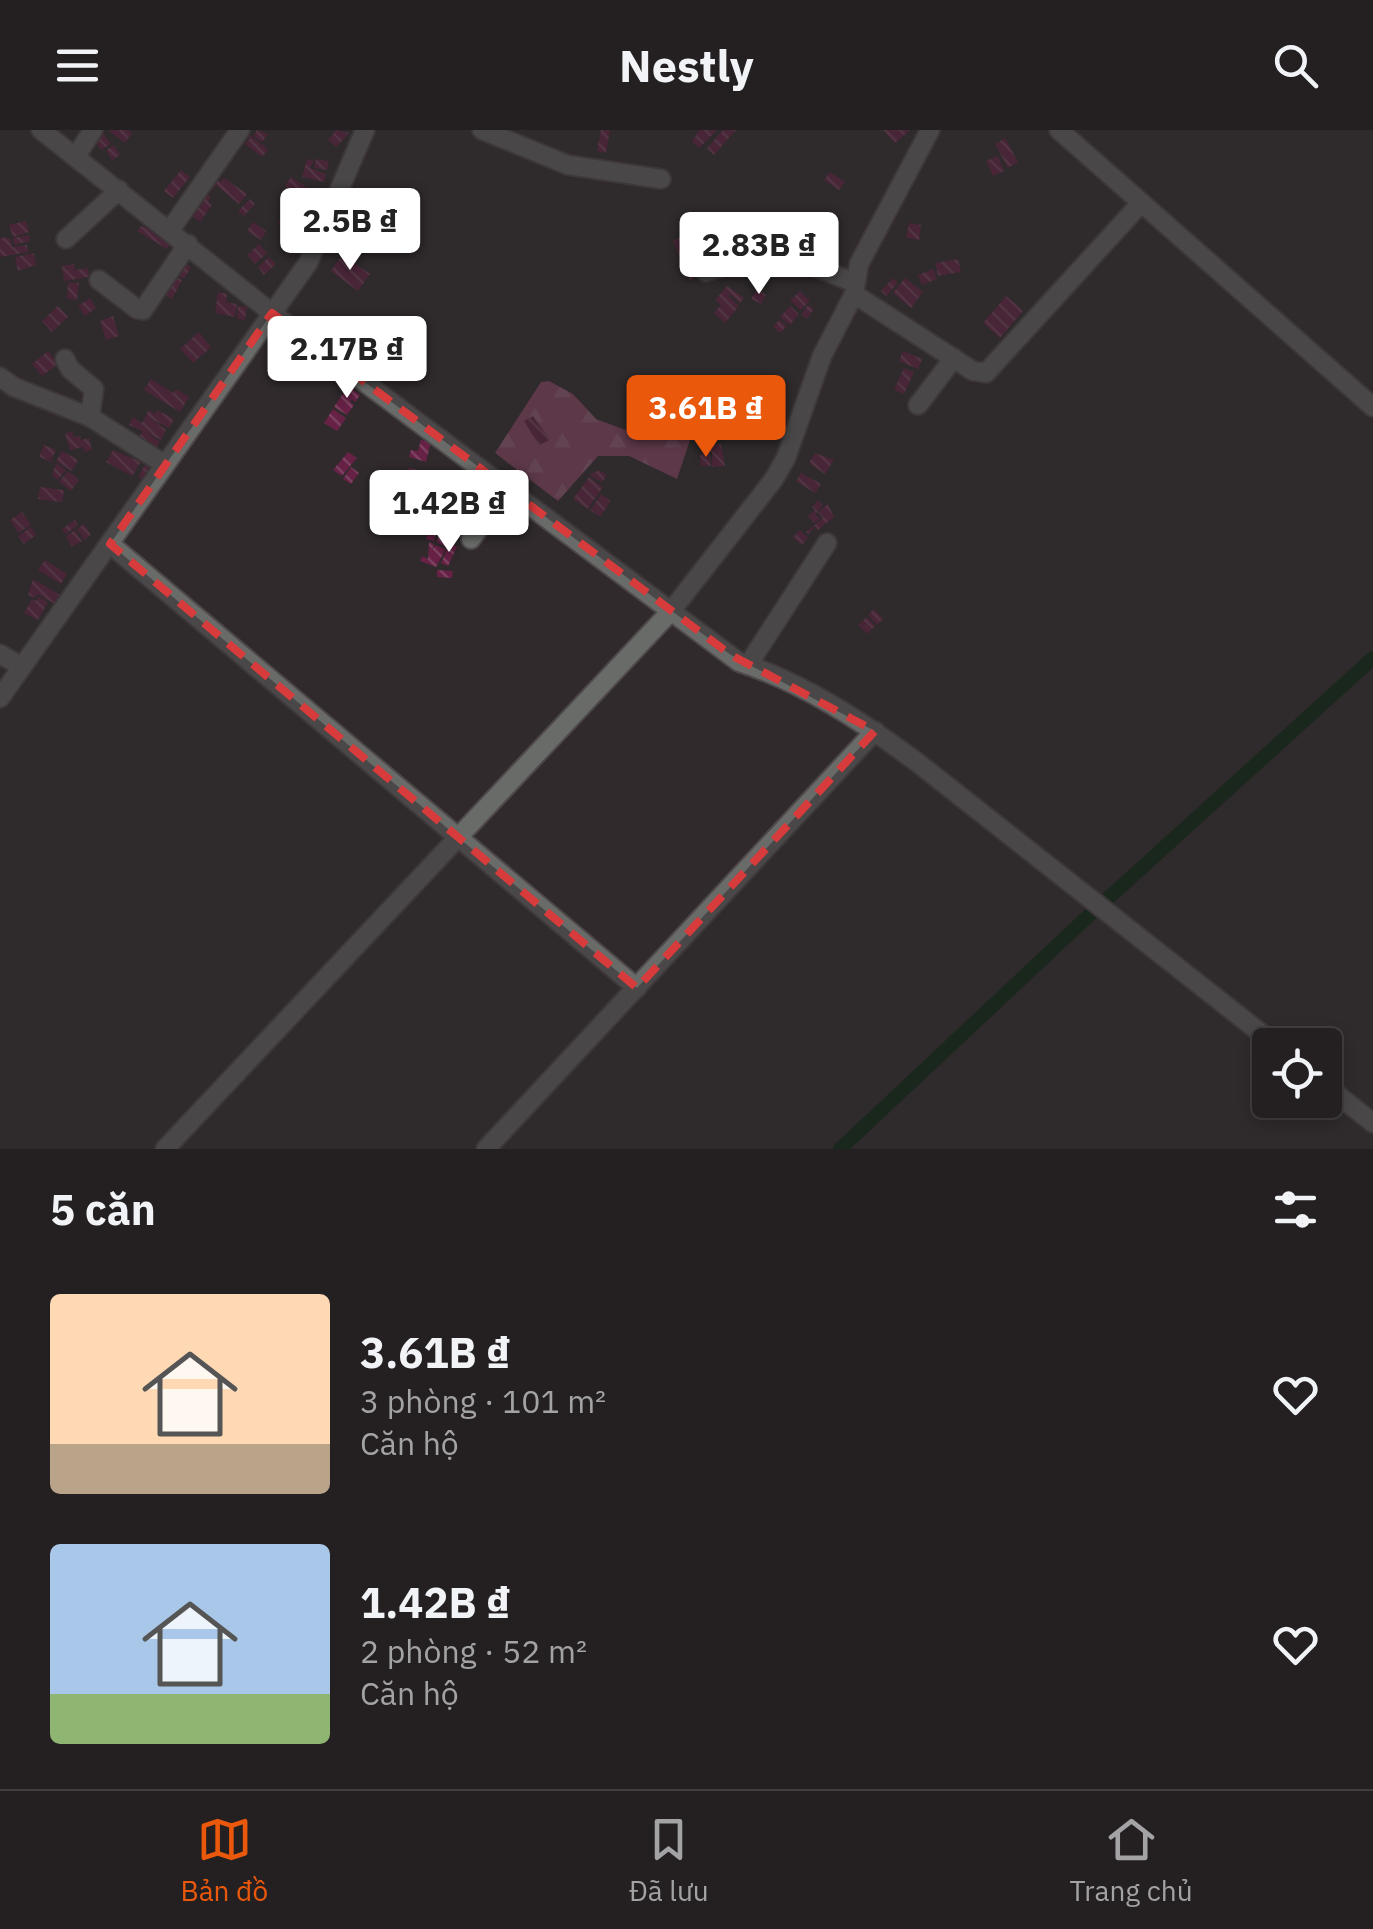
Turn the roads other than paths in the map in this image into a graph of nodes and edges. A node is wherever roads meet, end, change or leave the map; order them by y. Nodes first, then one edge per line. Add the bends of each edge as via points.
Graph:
1 (41, 130) edge
2 (93, 130) edge
3 (240, 130) edge
4 (364, 130) edge
5 (482, 130) edge
6 (930, 130) edge
7 (1059, 130) edge
8 (76, 156) junction
9 (661, 178) dead end
10 (120, 190) junction
11 (1142, 203) junction
12 (170, 230) junction
13 (66, 239) dead end
14 (188, 244) junction
15 (706, 272) dead end
16 (99, 280) dead end
17 (855, 289) junction
18 (272, 314) junction
19 (65, 358) dead end
20 (954, 358) junction
21 (0, 378) edge
22 (918, 405) dead end
23 (1373, 407) edge
24 (90, 417) junction
25 (164, 464) junction
26 (507, 491) junction
27 (470, 540) dead end
28 (827, 543) dead end
29 (110, 544) junction
30 (672, 610) junction
31 (0, 654) edge
32 (748, 665) junction
33 (22, 667) junction
34 (0, 698) edge
35 (875, 731) junction
36 (458, 837) junction
37 (637, 988) junction
38 (1255, 1028) edge
39 (1342, 1099) edge
40 (1373, 1124) edge
41 (165, 1149) edge
42 (486, 1149) edge

1 - 8 street
2 - 8 street
3 - 12 street
4 - 18 street via 308,263
5 - 9 street via 568,165
6 - 17 street via 859,264
7 - 11 street
8 - 10 street
10 - 12 street
10 - 13 street
11 - 20 street via 993,369 980,373
11 - 23 street
12 - 14 street
14 - 16 street via 142,310
14 - 18 street
15 - 17 street via 719,268 741,229
17 - 20 street
17 - 30 street via 822,356 786,458
18 - 25 street
18 - 26 street
19 - 24 street via 94,389
20 - 22 street
21 - 24 street
24 - 25 street
25 - 29 street
26 - 27 street
26 - 30 street
28 - 32 street
29 - 33 street
29 - 36 street
30 - 32 street
30 - 36 street
31 - 33 street
32 - 35 street
33 - 34 street
35 - 37 street
35 - 38 street
36 - 37 street
36 - 41 street
37 - 42 street
39 - 40 street

